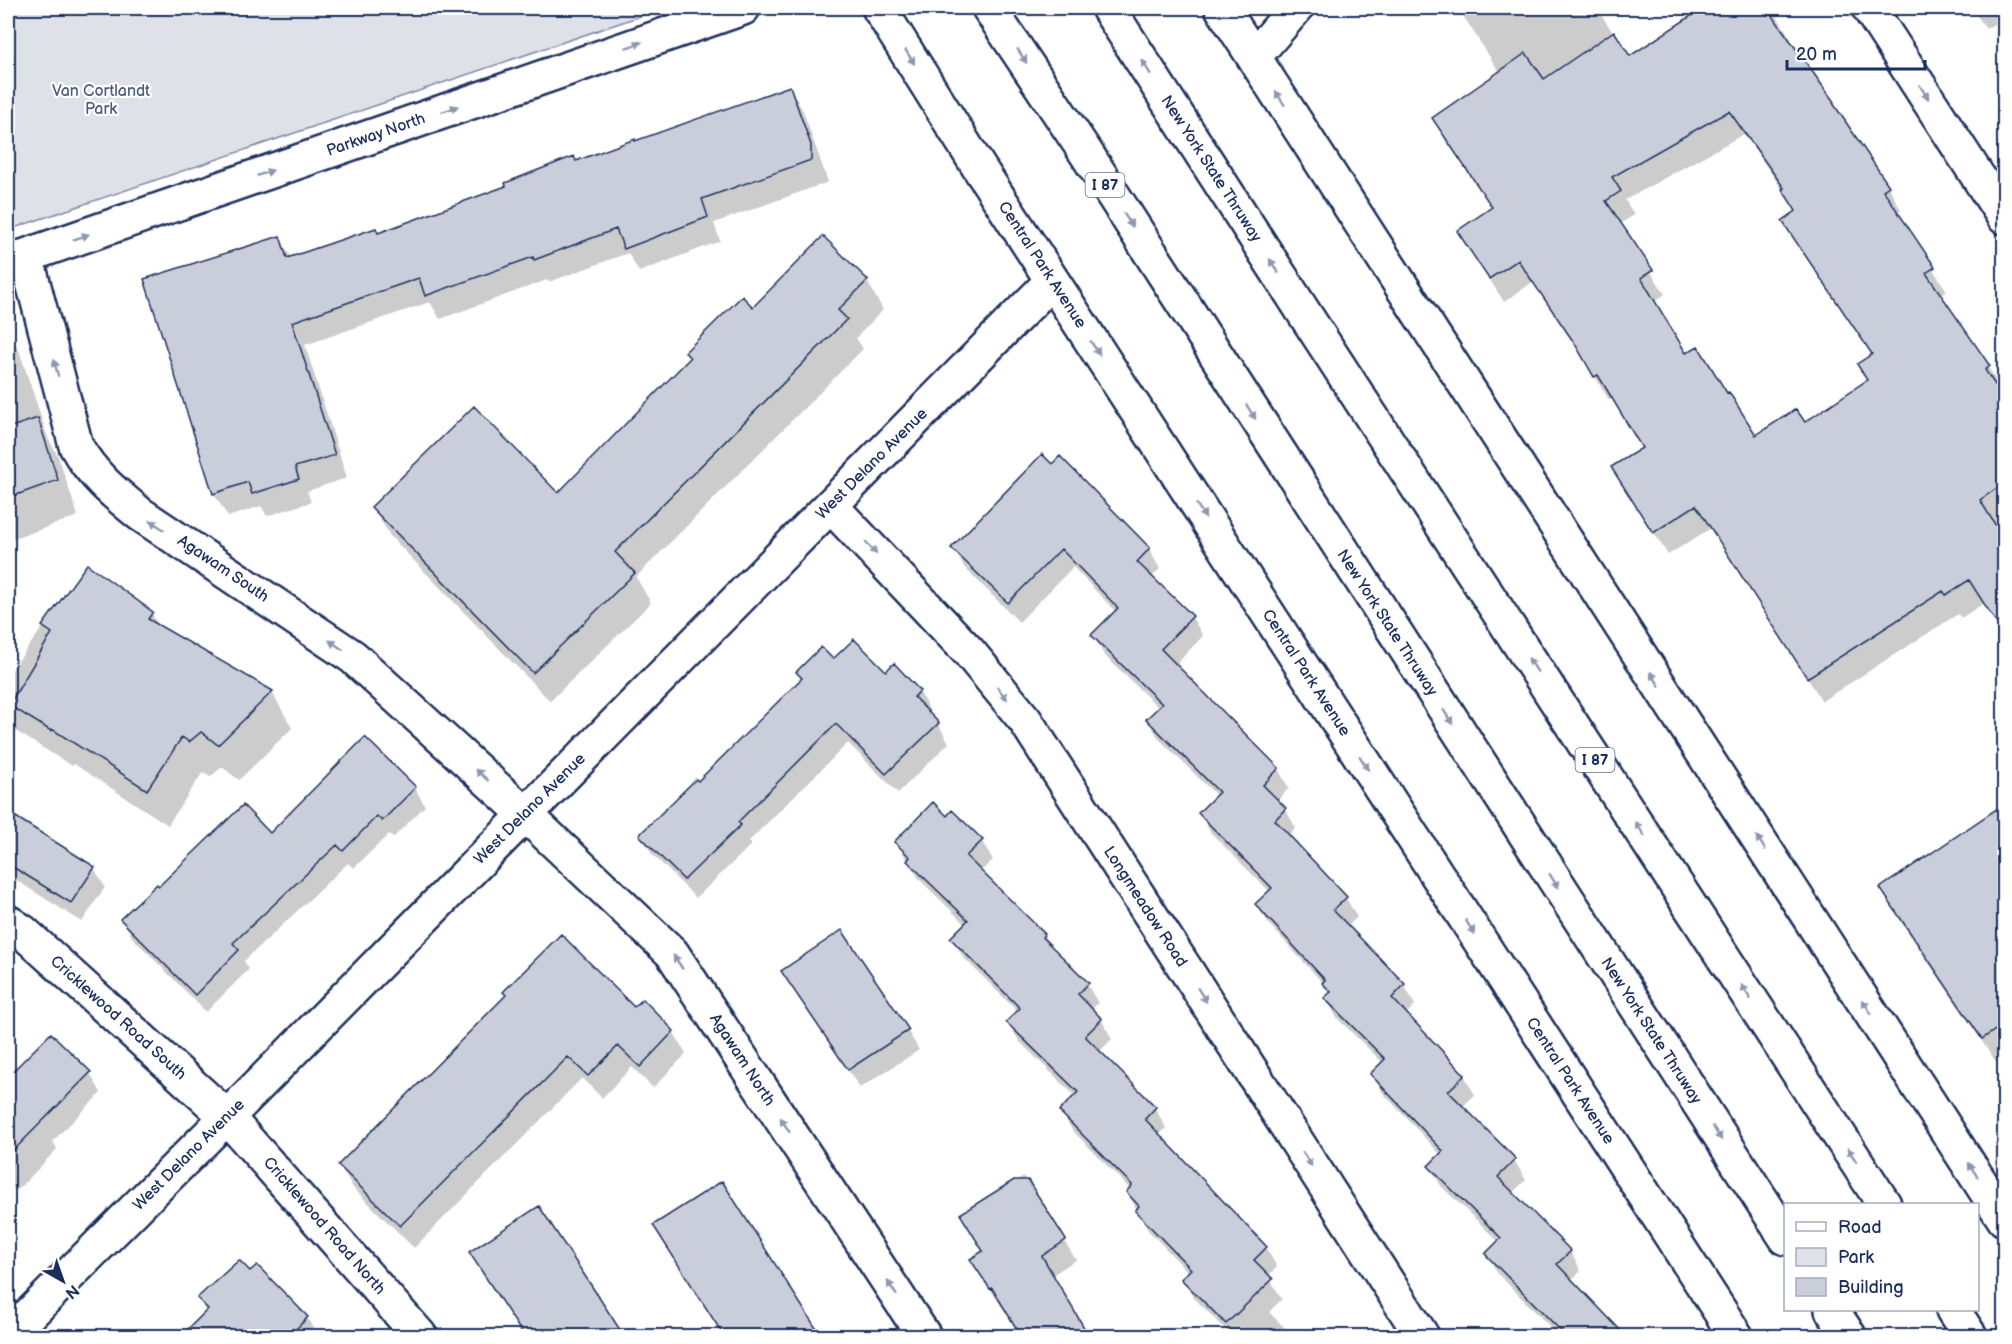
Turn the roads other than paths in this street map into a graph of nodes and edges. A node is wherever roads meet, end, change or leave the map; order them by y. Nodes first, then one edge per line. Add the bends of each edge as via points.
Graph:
1 (743, 8) edge
2 (879, 8) edge
3 (989, 8) edge
4 (1108, 8) edge
5 (1222, 8) edge
6 (1296, 8) edge
7 (1869, 8) edge
8 (1254, 57) junction
9 (2004, 217) edge
10 (17, 259) edge
11 (1052, 281) junction
12 (831, 506) junction
13 (525, 814) junction
14 (8, 922) edge
15 (227, 1117) junction
16 (1883, 1203) edge
17 (2004, 1220) edge
18 (1784, 1236) edge
19 (1833, 1311) edge
20 (1954, 1311) edge
21 (8, 1336) edge
22 (420, 1336) edge
23 (924, 1336) edge
24 (1422, 1336) edge
25 (1736, 1336) edge
26 (1849, 1336) edge
27 (1970, 1336) edge

10 -> 1 main road, Parkway North
2 -> 11 main road, Central Park Avenue
3 -> 18 main road, New York State Thruway / I 87
16 -> 4 main road, New York State Thruway / I 87
5 - 8 main road
6 - 8 main road
7 -> 9 main road
17 -> 8 main road
13 -> 10 main road, Agawam South via 353,657 140,514 109,489 76,446
11 - 12 main road, West Delano Avenue
11 -> 25 main road, Central Park Avenue
12 - 13 main road, West Delano Avenue
12 -> 24 main road, Longmeadow Road via 969,652 1025,720
13 - 15 main road, West Delano Avenue
23 -> 13 main road, Agawam North via 672,953
14 - 15 main road, Cricklewood Road South
15 - 21 main road, West Delano Avenue
15 - 22 main road, Cricklewood Road North
19 - 26 main road
20 - 27 main road

